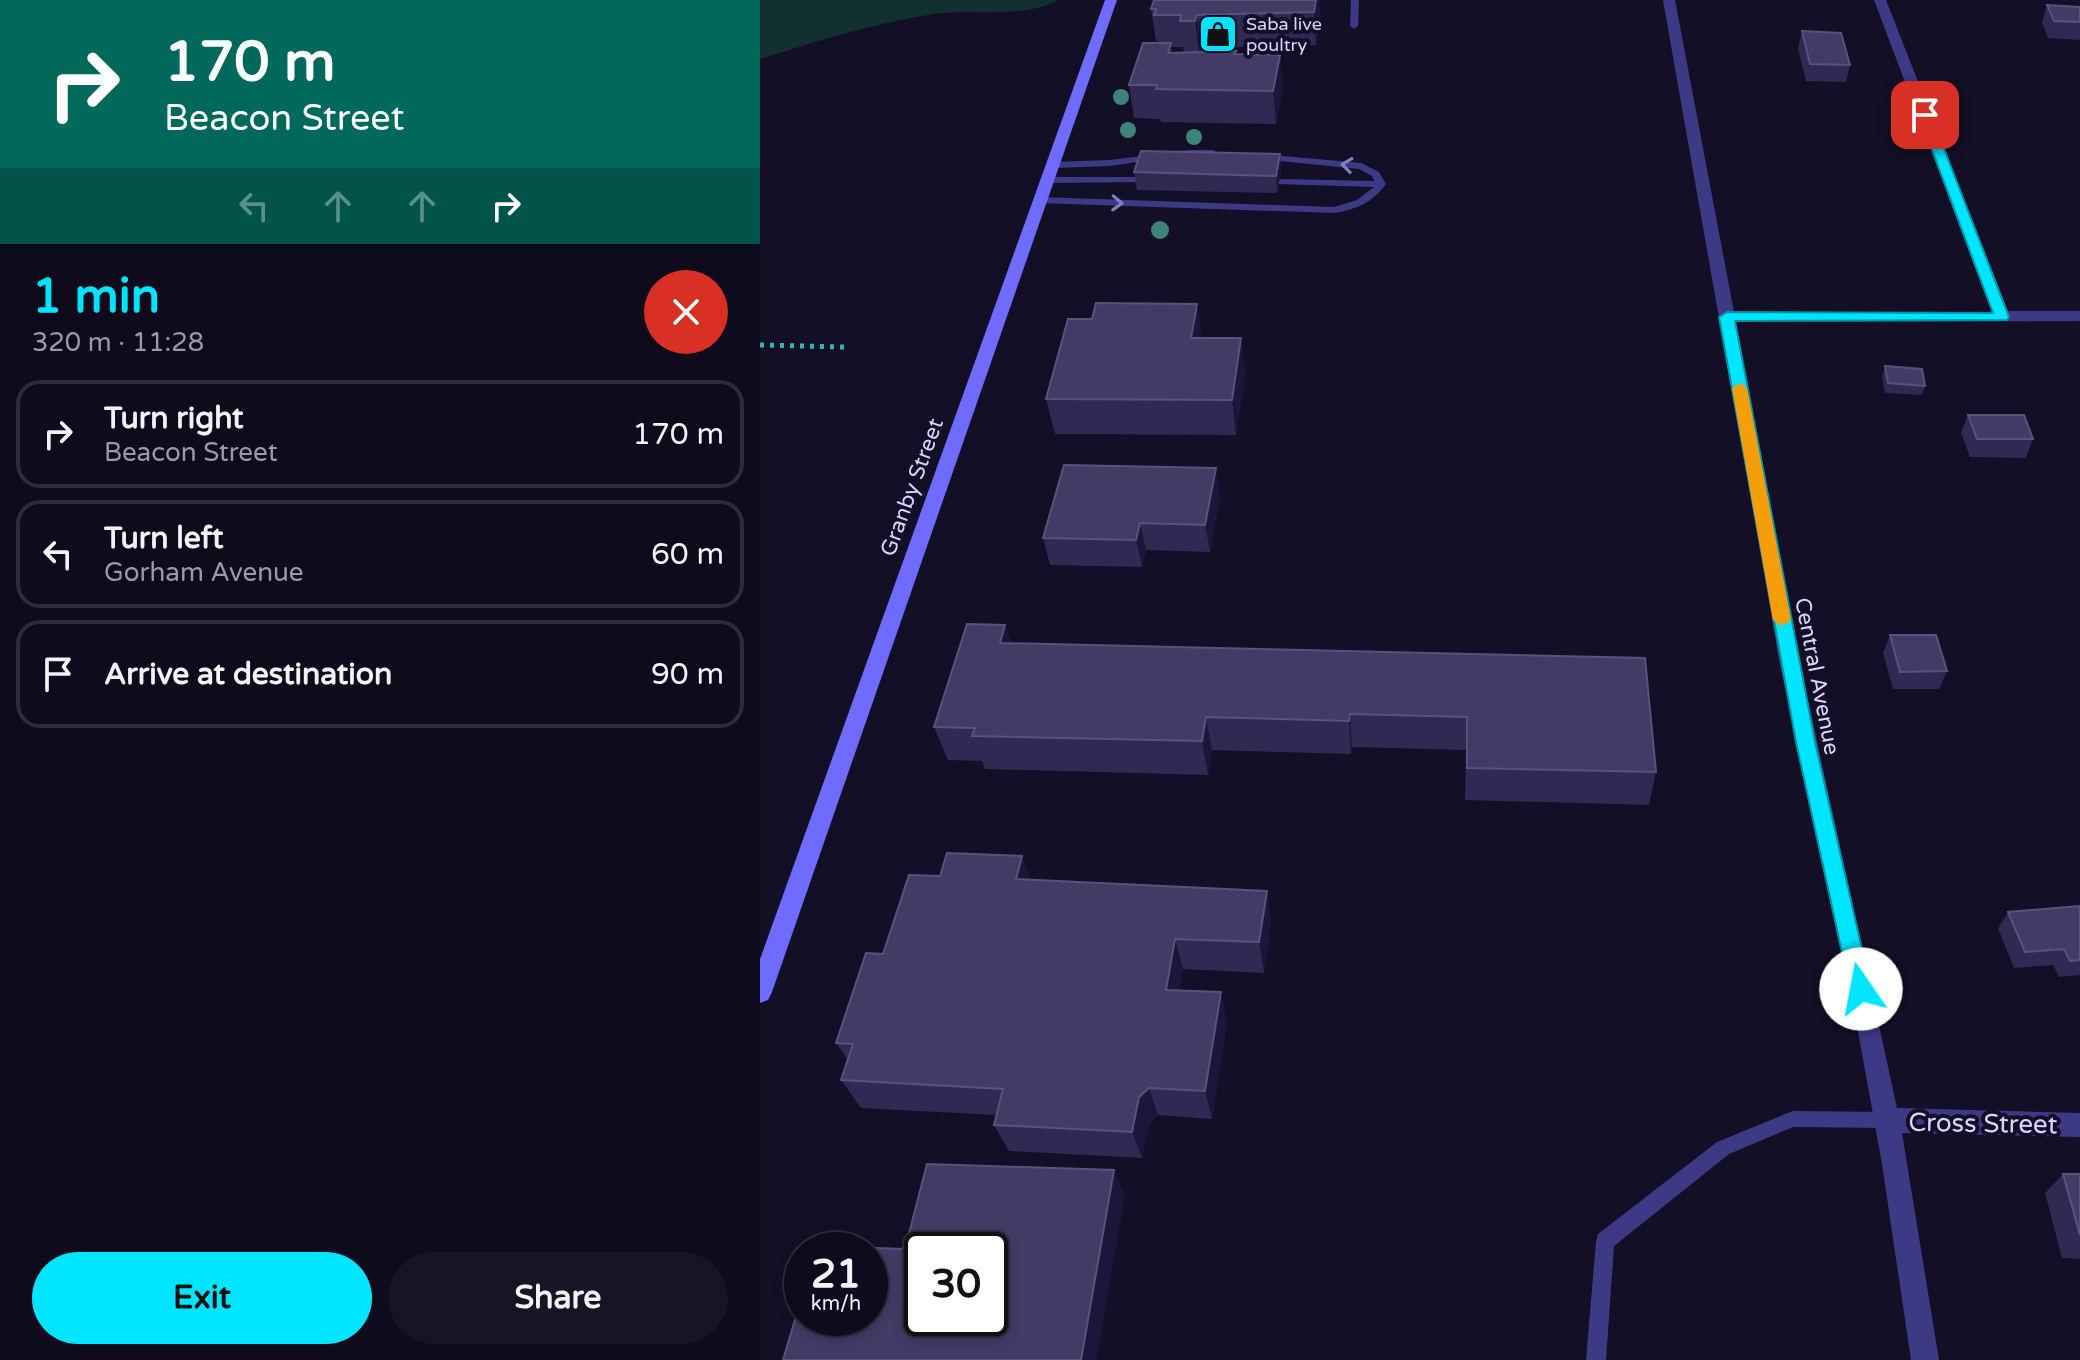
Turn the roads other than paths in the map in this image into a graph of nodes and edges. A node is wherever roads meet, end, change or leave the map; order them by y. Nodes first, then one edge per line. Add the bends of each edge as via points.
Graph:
1 (1111, 0) edge
2 (1355, 0) edge
3 (1669, 0) edge
4 (1880, 0) edge
5 (1354, 26) dead end
6 (1230, 155) edge
7 (1246, 156) edge
8 (1293, 160) junction
9 (1116, 162) junction
10 (1174, 165) edge
11 (1206, 165) edge
12 (1219, 165) edge
13 (1257, 165) edge
14 (1050, 173) junction
15 (1141, 180) edge
16 (1280, 182) edge
17 (1381, 184) junction
18 (1039, 200) junction
19 (2080, 316) edge
20 (1727, 317) junction
21 (2002, 317) junction
22 (760, 992) edge
23 (1887, 1120) junction
24 (2080, 1125) edge
25 (1596, 1360) edge
26 (1925, 1360) edge

1 - 14 main road, Granby Street
2 - 5 lane
3 - 20 street, Central Avenue
4 - 21 street
6 - 9 lane via 1185,152
7 - 8 lane
8 - 13 lane
17 -> 8 lane via 1376,174 1361,166
9 - 10 lane
9 - 14 lane
11 - 12 lane
14 - 15 lane
14 - 18 main road, Granby Street
16 - 17 lane
18 -> 17 lane via 1334,210 1355,207
18 - 22 main road, Granby Street
19 - 21 street
20 - 21 street
20 - 23 street, Central Avenue via 1799,711
23 - 24 street, Cross Street
23 - 25 lane via 1793,1119 1723,1148 1605,1241
23 - 26 street, Central Avenue

